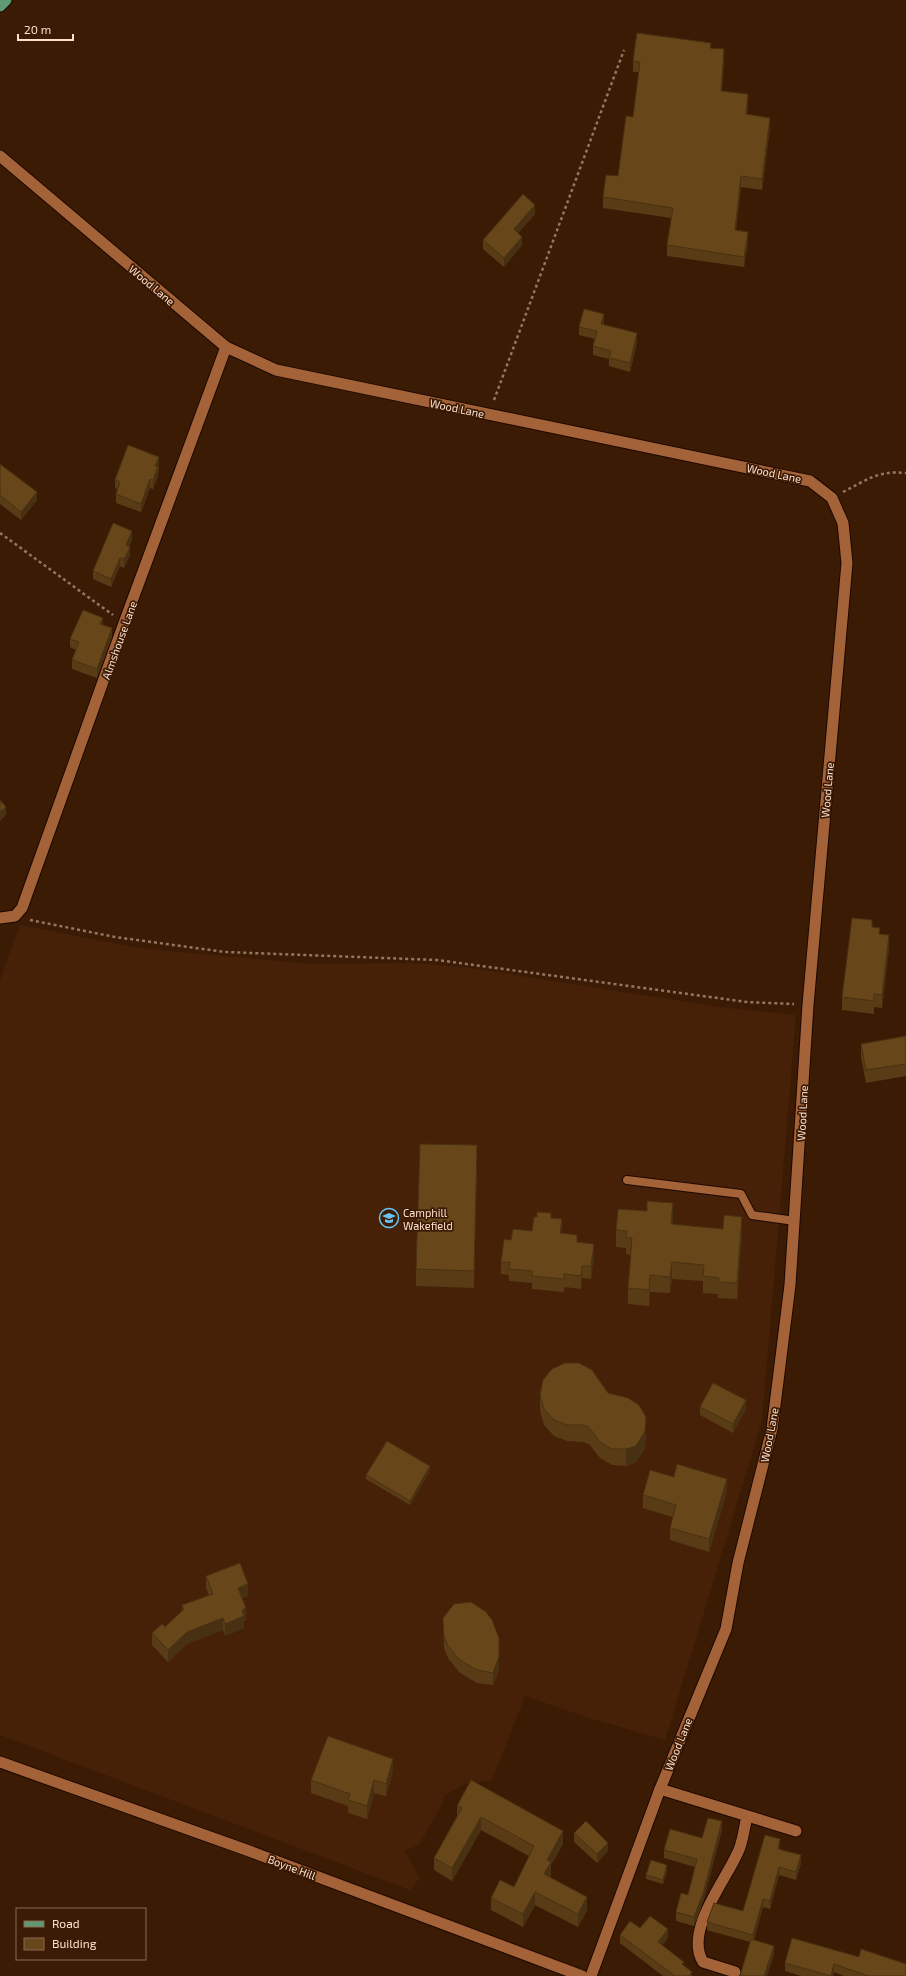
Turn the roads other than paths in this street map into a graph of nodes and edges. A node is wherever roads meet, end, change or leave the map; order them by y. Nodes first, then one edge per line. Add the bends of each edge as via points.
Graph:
1 (6, 0) edge
2 (0, 6) edge
3 (0, 156) edge
4 (226, 347) junction
5 (0, 918) edge
6 (627, 1180) dead end
7 (795, 1221) junction
8 (0, 1762) edge
9 (660, 1789) junction
10 (747, 1817) junction
11 (796, 1831) dead end
12 (735, 1972) dead end
13 (582, 1976) edge
14 (591, 1976) edge

1 - 2 main road
3 - 4 street, Wood Lane
4 - 5 street, Almshouse Lane via 22,908 15,916
4 - 7 street, Wood Lane via 276,370 803,479 810,481 832,498 843,523 847,563 808,1005
6 - 7 lane via 741,1194 752,1215
7 - 9 street, Wood Lane via 790,1285 772,1429 738,1562 726,1629
8 - 13 street, Boyne Hill via 252,1852
9 - 10 street
9 - 14 street, Wood Lane
10 - 11 street
10 - 12 street via 738,1851 708,1908 697,1944 698,1954 703,1962

